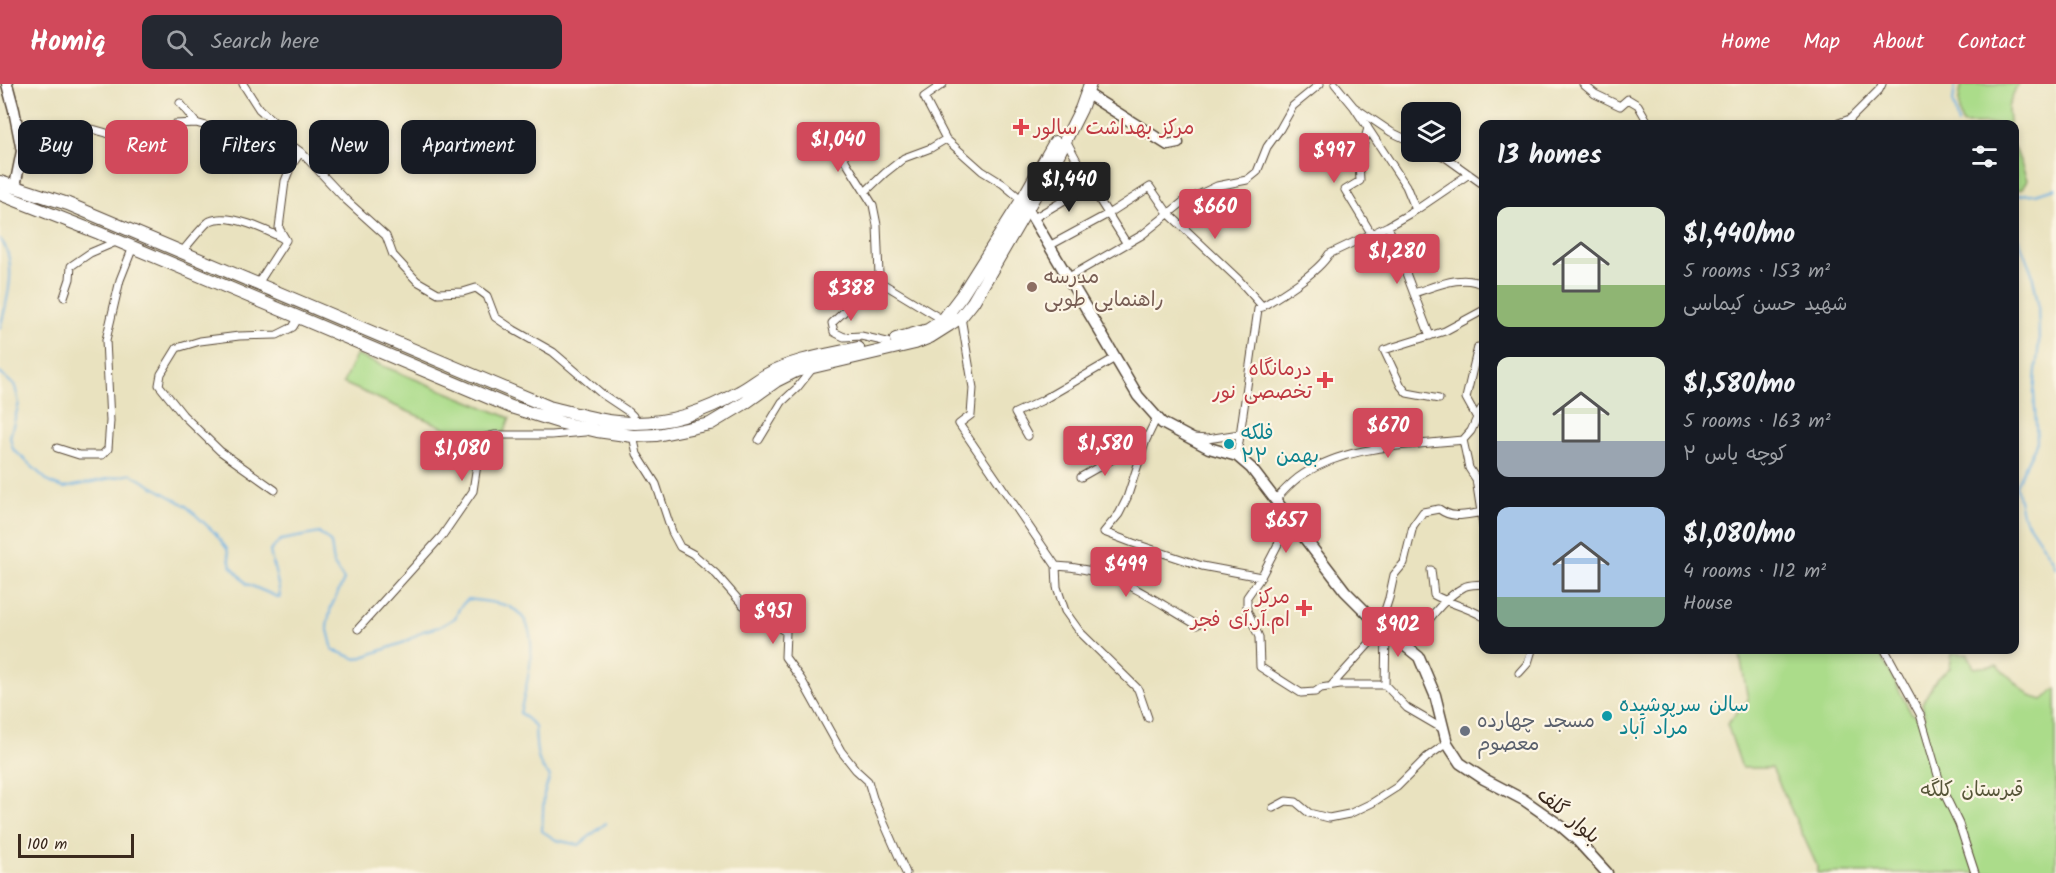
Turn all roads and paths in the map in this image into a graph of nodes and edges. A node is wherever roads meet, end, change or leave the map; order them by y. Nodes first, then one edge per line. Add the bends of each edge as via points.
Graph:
1 (7, 84) edge
2 (243, 84) edge
3 (944, 84) edge
4 (1320, 84) edge
5 (1335, 84) edge
6 (1583, 84) edge
7 (1882, 84) edge
8 (1088, 89) edge
9 (180, 104) dead end
10 (1354, 107) junction
11 (272, 120) edge
12 (1647, 120) edge
13 (1847, 120) edge
14 (196, 123) junction
15 (200, 124) edge
16 (1366, 124) junction
17 (18, 130) edge
18 (93, 130) edge
19 (1401, 137) edge
20 (946, 139) junction
21 (834, 140) dead end
22 (1066, 140) junction
23 (1178, 144) dead end
24 (297, 149) edge
25 (301, 152) junction
26 (1452, 162) edge
27 (18, 171) edge
28 (1469, 174) junction
29 (1479, 181) edge
30 (0, 182) edge
31 (1090, 185) junction
32 (15, 186) junction
33 (865, 192) junction
34 (0, 194) edge
35 (44, 203) junction
36 (1028, 209) junction
37 (1416, 210) junction
38 (1168, 213) junction
39 (1107, 214) junction
40 (1388, 226) junction
41 (1371, 233) junction
42 (286, 240) junction
43 (118, 241) junction
44 (1127, 244) junction
45 (1049, 246) junction
46 (133, 247) junction
47 (182, 252) junction
48 (1069, 278) junction
49 (882, 283) junction
50 (1479, 283) edge
51 (257, 285) junction
52 (1414, 293) junction
53 (962, 295) junction
54 (64, 297) dead end
55 (973, 302) junction
56 (1263, 307) junction
57 (1479, 313) edge
58 (299, 317) junction
59 (961, 317) junction
60 (943, 320) junction
61 (1430, 336) junction
62 (892, 343) junction
63 (1479, 347) edge
64 (1116, 358) junction
65 (814, 367) junction
66 (1439, 399) dead end
67 (1479, 412) edge
68 (1476, 416) junction
69 (1157, 417) junction
70 (1479, 418) edge
71 (634, 423) junction
72 (597, 431) junction
73 (1240, 434) junction
74 (633, 436) junction
75 (1028, 436) dead end
76 (1188, 438) junction
77 (759, 440) dead end
78 (1146, 440) junction
79 (1463, 440) junction
80 (57, 448) dead end
81 (1237, 456) junction
82 (1081, 477) dead end
83 (275, 490) dead end
84 (1479, 493) edge
85 (1275, 500) junction
86 (1479, 513) edge
87 (1290, 521) junction
88 (1056, 566) junction
89 (1431, 570) dead end
90 (1261, 577) junction
91 (1479, 585) edge
92 (1445, 602) junction
93 (1479, 614) edge
94 (1197, 625) dead end
95 (1383, 628) junction
96 (358, 629) dead end
97 (1407, 647) junction
98 (1531, 654) edge
99 (1887, 654) edge
100 (1519, 673) dead end
101 (1385, 685) junction
102 (1331, 686) junction
103 (1148, 718) dead end
104 (1443, 729) junction
105 (1447, 744) junction
106 (1273, 808) dead end
107 (906, 873) edge
108 (1607, 873) edge
109 (1975, 873) edge

1 - 17 street
2 - 11 street via 259,109
3 - 20 street via 924,97
4 - 38 street via 1293,106 1267,147 1257,172 1247,180 1217,186
5 - 10 street
6 - 12 street via 1620,106 1628,99 1638,105
7 - 13 street
8 - 22 main road
8 - 23 street via 1168,145
8 - 36 main road via 1076,104
9 - 14 street
10 - 16 street
10 - 19 street
14 - 15 street
14 - 18 street via 175,124 152,145 144,147
16 - 37 street via 1406,186
16 - 41 street via 1359,161 1360,181 1345,190
20 - 33 street via 904,158
20 - 36 street
21 - 33 street
22 - 31 street
22 - 36 main road
24 - 25 street
25 - 42 street via 291,166 282,193 279,228
25 - 71 street via 386,236 393,255 417,281 438,293 476,288 488,296 495,317 553,352 602,394 630,412
26 - 28 street
27 - 32 street
28 - 29 street
28 - 37 street
30 - 32 main road
31 - 36 street
31 - 39 street
32 - 35 main road
33 - 49 street via 873,205 877,225
34 - 35 main road
35 - 43 main road
35 - 47 main road via 69,204
36 - 45 street
36 - 53 main road
36 - 55 main road
37 - 40 street
38 - 39 street via 1150,187
38 - 44 street
38 - 56 street
39 - 44 street
39 - 45 street
40 - 41 street
40 - 52 street
41 - 56 street via 1329,254 1312,272
42 - 47 street via 262,228 223,218 208,222
42 - 51 street
43 - 46 main road
43 - 54 street via 71,266
44 - 48 street
45 - 48 street
46 - 58 main road
46 - 80 street via 120,280 106,340 108,449 102,455 79,455
47 - 51 main road
48 - 64 street
49 - 60 street
49 - 62 street via 832,323 834,332 844,337 861,336
50 - 52 street via 1455,281
51 - 71 main road via 549,407
52 - 61 street
53 - 55 main road
53 - 60 main road
55 - 59 main road
56 - 73 street via 1258,309
57 - 61 street
58 - 72 main road via 511,407
58 - 83 street via 293,327 277,335 200,341 177,348 159,385 220,451
59 - 62 main road via 930,337
59 - 88 street via 973,388 971,415 959,424
60 - 62 main road
61 - 66 street via 1384,350 1407,393
62 - 65 main road
62 - 71 main road via 802,360 767,374 706,409
63 - 68 street via 1466,398
64 - 69 street via 1138,396
64 - 75 street via 1015,413
65 - 74 main road via 776,381 710,424
65 - 77 street via 782,402
67 - 68 street
68 - 70 street
68 - 79 street
69 - 76 street
69 - 78 street
71 - 74 main road
72 - 74 main road
72 - 96 street via 481,438 473,491 442,536
73 - 76 street
73 - 81 street
74 - 107 street via 637,454 656,484 680,547 716,574 743,605 786,632 785,657 841,751 868,781
76 - 81 street
78 - 82 street
78 - 90 street via 1127,498 1104,532 1202,566
79 - 84 street
79 - 85 street via 1384,446 1328,460 1300,476
81 - 85 street
85 - 87 street
86 - 95 street via 1454,516 1439,509 1423,512 1413,526 1404,563 1394,575
87 - 90 street
87 - 95 street via 1345,591
88 - 94 street via 1078,567 1114,577
88 - 103 street via 1057,587 1065,611 1080,632 1138,690
89 - 92 street via 1434,595
90 - 102 street via 1247,597 1247,610 1259,636 1260,667 1301,693
91 - 92 street via 1466,586
92 - 93 street
92 - 97 street
95 - 97 street
95 - 101 street
95 - 102 street
97 - 104 street via 1419,657 1435,695
98 - 100 street
99 - 109 street via 1920,714 1942,789 1959,824
101 - 102 street
101 - 104 street via 1407,708
104 - 105 street
105 - 106 street via 1427,757 1397,787 1349,814 1329,818 1286,801
105 - 108 street, بلوار گلف via 1460,763 1561,826

